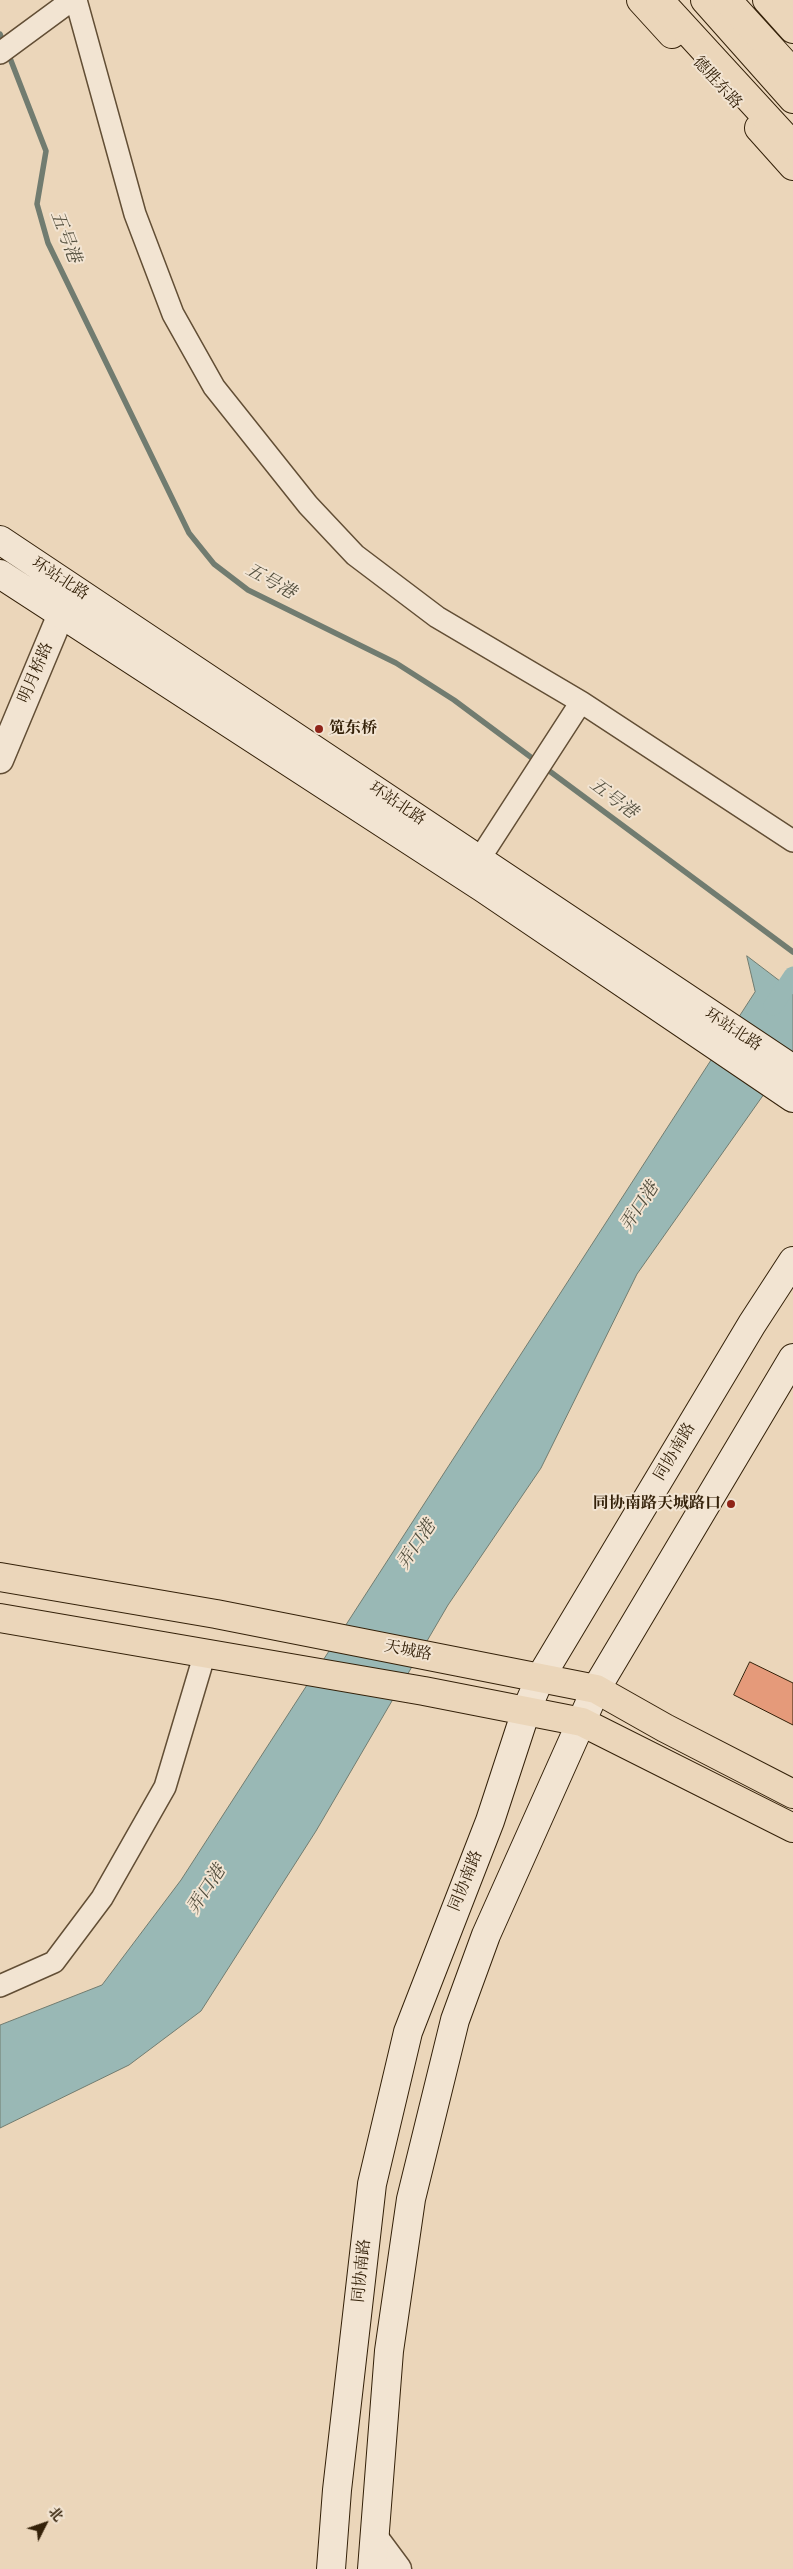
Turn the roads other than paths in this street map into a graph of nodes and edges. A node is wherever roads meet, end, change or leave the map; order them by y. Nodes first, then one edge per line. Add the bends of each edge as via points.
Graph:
1 (72, 0) edge
2 (76, 0) edge
3 (641, 0) edge
4 (659, 0) edge
5 (684, 0) edge
6 (705, 0) edge
7 (727, 0) edge
8 (767, 0) edge
9 (788, 0) edge
10 (793, 6) edge
11 (793, 29) edge
12 (0, 53) edge
13 (793, 73) edge
14 (793, 99) edge
15 (793, 125) edge
16 (793, 146) edge
17 (793, 166) edge
18 (0, 540) edge
19 (0, 574) edge
20 (73, 587) junction
21 (61, 614) junction
22 (581, 702) junction
23 (0, 760) edge
24 (793, 842) edge
25 (480, 859) junction
26 (701, 1022) junction
27 (793, 1069) edge
28 (793, 1098) edge
29 (793, 1261) edge
30 (793, 1358) edge
31 (0, 1578) edge
32 (0, 1618) edge
33 (205, 1653) junction
34 (540, 1678) junction
35 (596, 1689) junction
36 (526, 1711) junction
37 (582, 1722) junction
38 (793, 1794) edge
39 (793, 1828) edge
40 (0, 1986) edge
41 (375, 2538) junction
42 (331, 2569) edge
43 (372, 2569) edge
44 (398, 2569) edge

1 - 12 street
2 - 22 street via 135,214 174,314 214,387 308,505 354,555 437,617
3 - 17 main road, 德胜东路
4 - 16 main road
5 - 15 main road
6 - 14 main road
7 - 13 main road
8 - 11 main road
9 - 10 main road
18 - 20 main road, 环站北路
19 - 21 main road, 环站北路
20 - 21 street, 明月桥路
20 - 25 main road, 环站北路
21 - 23 street, 明月桥路
21 - 25 main road, 环站北路
22 - 24 street
22 - 25 street
25 - 26 main road, 环站北路
26 - 27 main road, 环站北路
26 - 28 main road, 环站北路
29 - 34 main road, 同协南路
30 - 35 main road
31 - 34 main road, 天城路 via 309,1631
32 - 33 main road
33 - 36 main road
33 - 40 street via 165,1787 102,1898 54,1962
34 - 35 main road, 天城路
34 - 36 main road, 同协南路
35 - 37 main road
35 - 38 main road, 天城路
36 - 37 main road
36 - 42 main road, 同协南路 via 490,1821 408,2032 372,2184
37 - 39 main road
37 - 41 main road via 486,1935 455,2020 428,2125 412,2199 389,2351
41 - 43 main road
41 - 44 street

